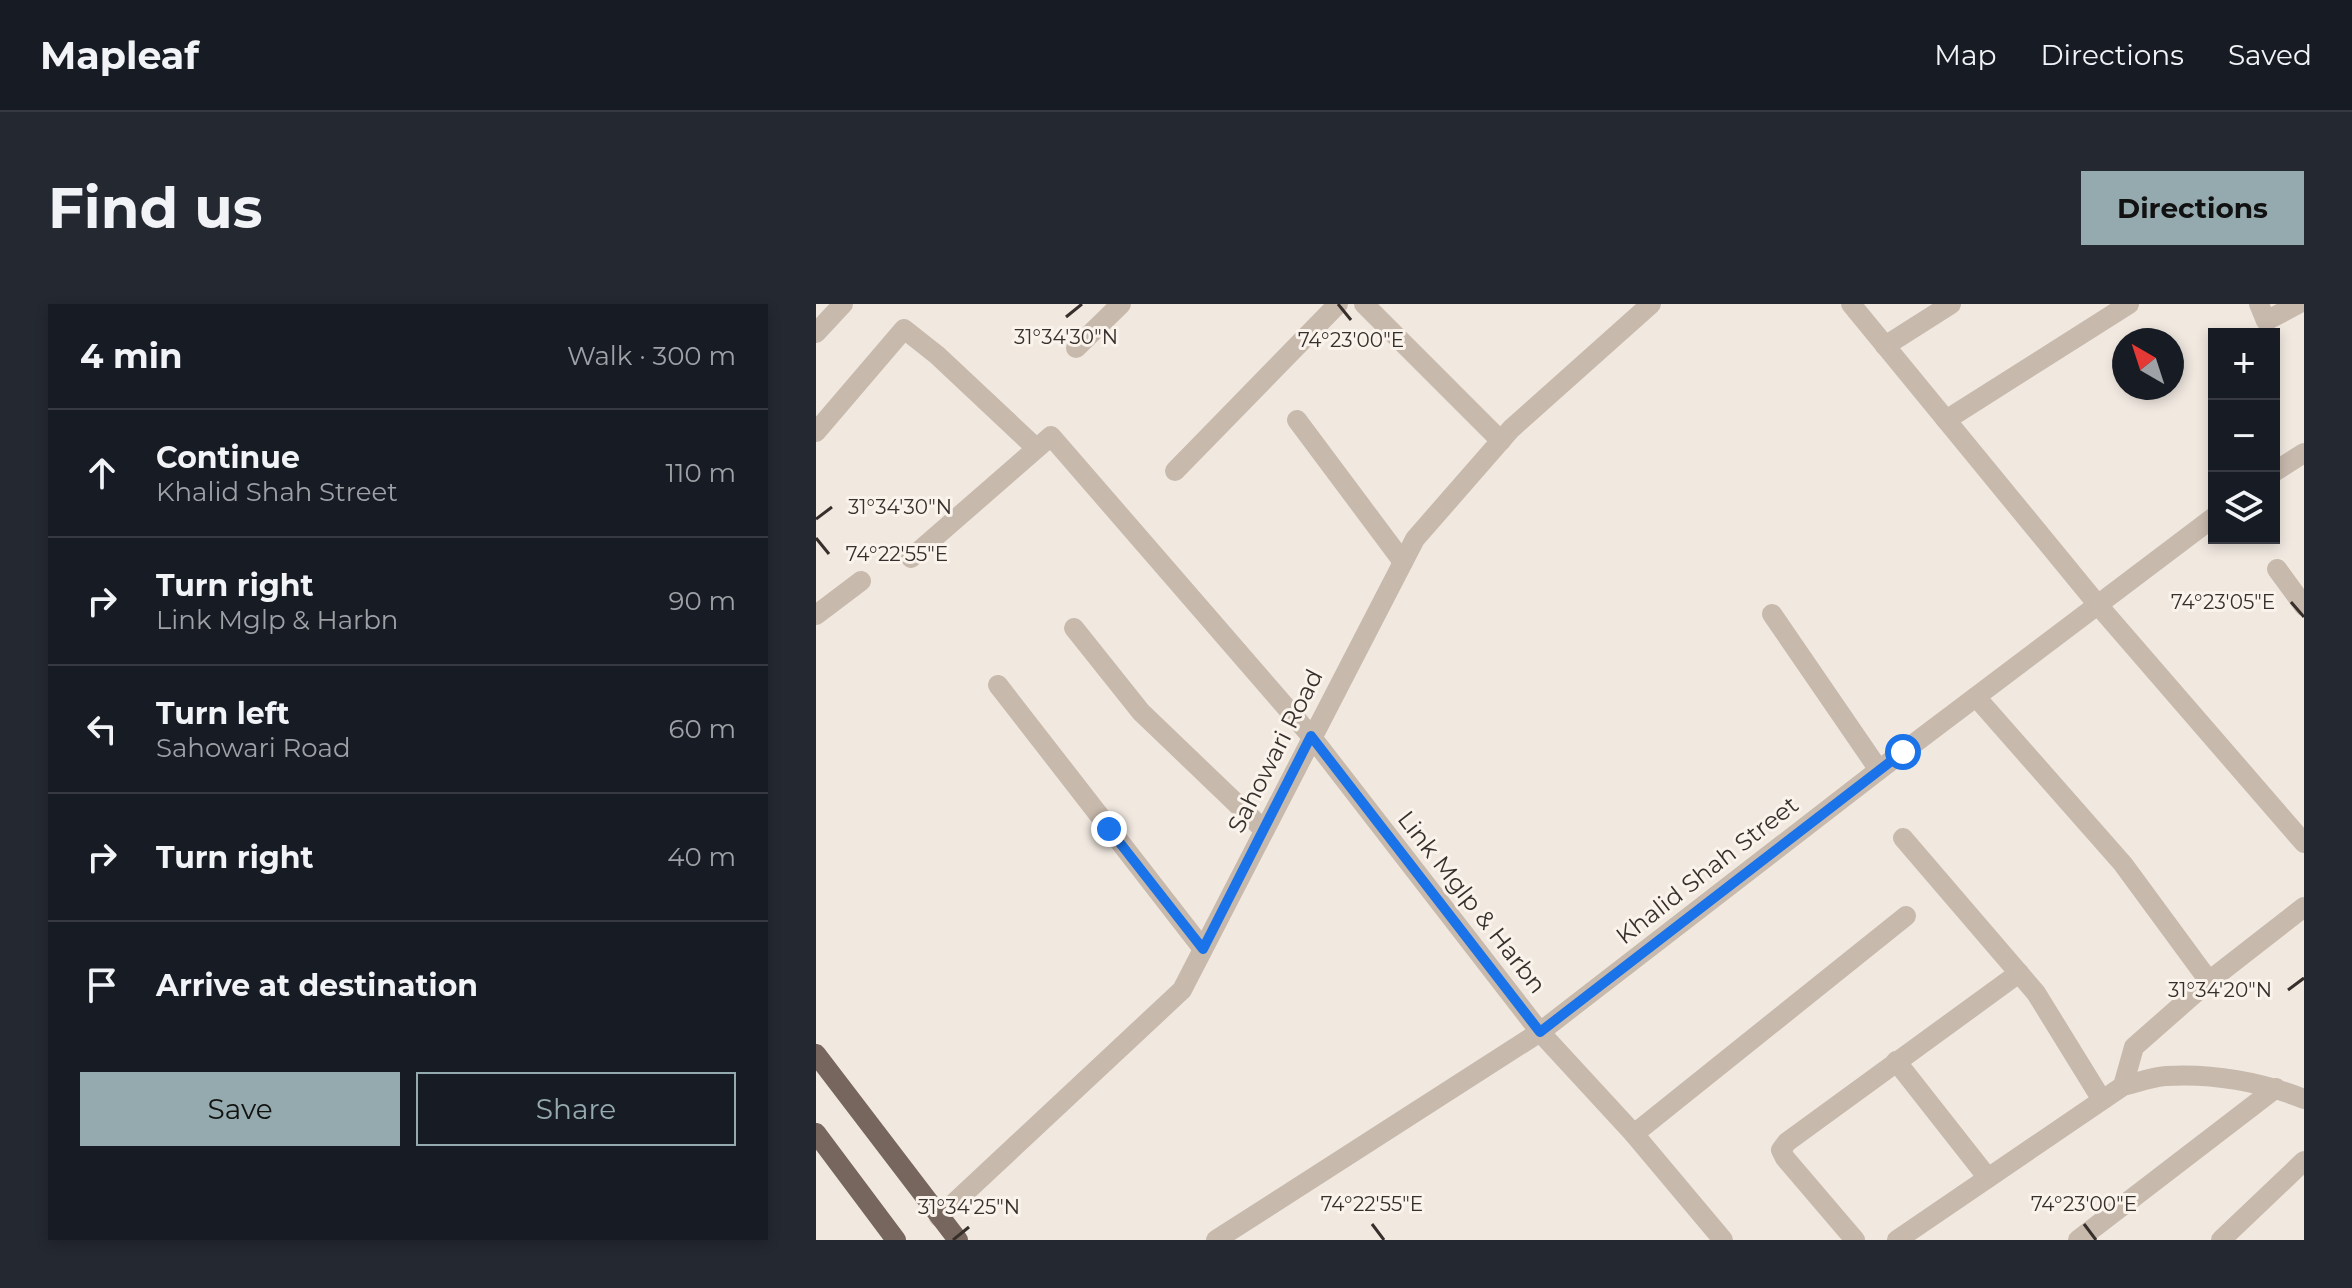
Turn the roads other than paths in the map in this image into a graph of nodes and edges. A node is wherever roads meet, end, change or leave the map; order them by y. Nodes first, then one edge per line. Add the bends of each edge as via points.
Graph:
1 (843, 304) edge
2 (1121, 304) edge
3 (1338, 304) edge
4 (1364, 304) edge
5 (1651, 304) edge
6 (1851, 304) edge
7 (1951, 304) edge
8 (2129, 304) edge
9 (2259, 304) edge
10 (2298, 304) edge
11 (816, 333) edge
12 (1885, 346) junction
13 (1076, 348) dead end
14 (1297, 420) dead end
15 (1946, 420) junction
16 (816, 432) edge
17 (1501, 441) junction
18 (1036, 448) junction
19 (2304, 453) edge
20 (2280, 468) edge
21 (1175, 471) dead end
22 (2208, 522) edge
23 (911, 558) dead end
24 (1403, 562) junction
25 (2277, 569) dead end
26 (861, 581) dead end
27 (2098, 605) junction
28 (2304, 606) edge
29 (1772, 614) dead end
30 (816, 615) edge
31 (1074, 628) dead end
32 (998, 685) dead end
33 (1976, 697) junction
34 (1311, 736) junction
35 (1879, 770) junction
36 (1263, 829) junction
37 (1903, 838) dead end
38 (2304, 843) edge
39 (2304, 907) edge
40 (1906, 916) dead end
41 (1203, 949) junction
42 (2019, 973) junction
43 (2209, 981) junction
44 (1540, 1032) junction
45 (816, 1054) edge
46 (1896, 1061) junction
47 (2123, 1086) junction
48 (2276, 1088) junction
49 (2304, 1099) edge
50 (2102, 1100) junction
51 (816, 1133) edge
52 (1634, 1134) junction
53 (2304, 1161) edge
54 (1988, 1178) junction
55 (939, 1217) junction
56 (896, 1240) edge
57 (958, 1240) edge
58 (1216, 1240) edge
59 (1723, 1240) edge
60 (1855, 1240) edge
61 (1897, 1240) edge
62 (2078, 1240) edge
63 (2221, 1240) edge

1 - 11 street
2 - 13 street
3 - 21 street
4 - 17 street
5 - 17 street, Sahowari Road
6 - 12 street
7 - 12 street
8 - 15 street
9 - 10 street via 2266,321
12 - 15 street
14 - 24 street
15 - 27 street
16 - 18 street via 904,329
17 - 24 street, Sahowari Road via 1415,539
18 - 23 street
18 - 34 street, Link Mglp & Harbn via 1051,436
19 - 20 street
22 - 27 street, Khalid Shah Street
24 - 34 street, Sahowari Road
25 - 28 street
26 - 30 street
27 - 33 street, Khalid Shah Street
27 - 38 street
29 - 35 street
31 - 36 street via 1141,712
32 - 41 street
33 - 35 street, Khalid Shah Street
33 - 43 street via 2123,864
34 - 36 street, Sahowari Road
34 - 44 street, Link Mglp & Harbn
35 - 44 street, Khalid Shah Street
36 - 41 street, Sahowari Road
37 - 42 street
39 - 43 street
40 - 52 street
41 - 55 street, Sahowari Road via 1182,990
42 - 46 street
42 - 50 street
43 - 47 street via 2134,1047
44 - 52 street, Link Mglp & Harbn
44 - 58 street, Khalid Shah Street
45 - 55 main road
46 - 54 street
46 - 60 street via 1781,1150
47 - 48 street via 2165,1076
47 - 50 street
48 - 49 street
48 - 62 street
50 - 54 street
51 - 56 main road
52 - 59 street, Link Mglp & Harbn
53 - 63 street
54 - 61 street
55 - 57 main road

